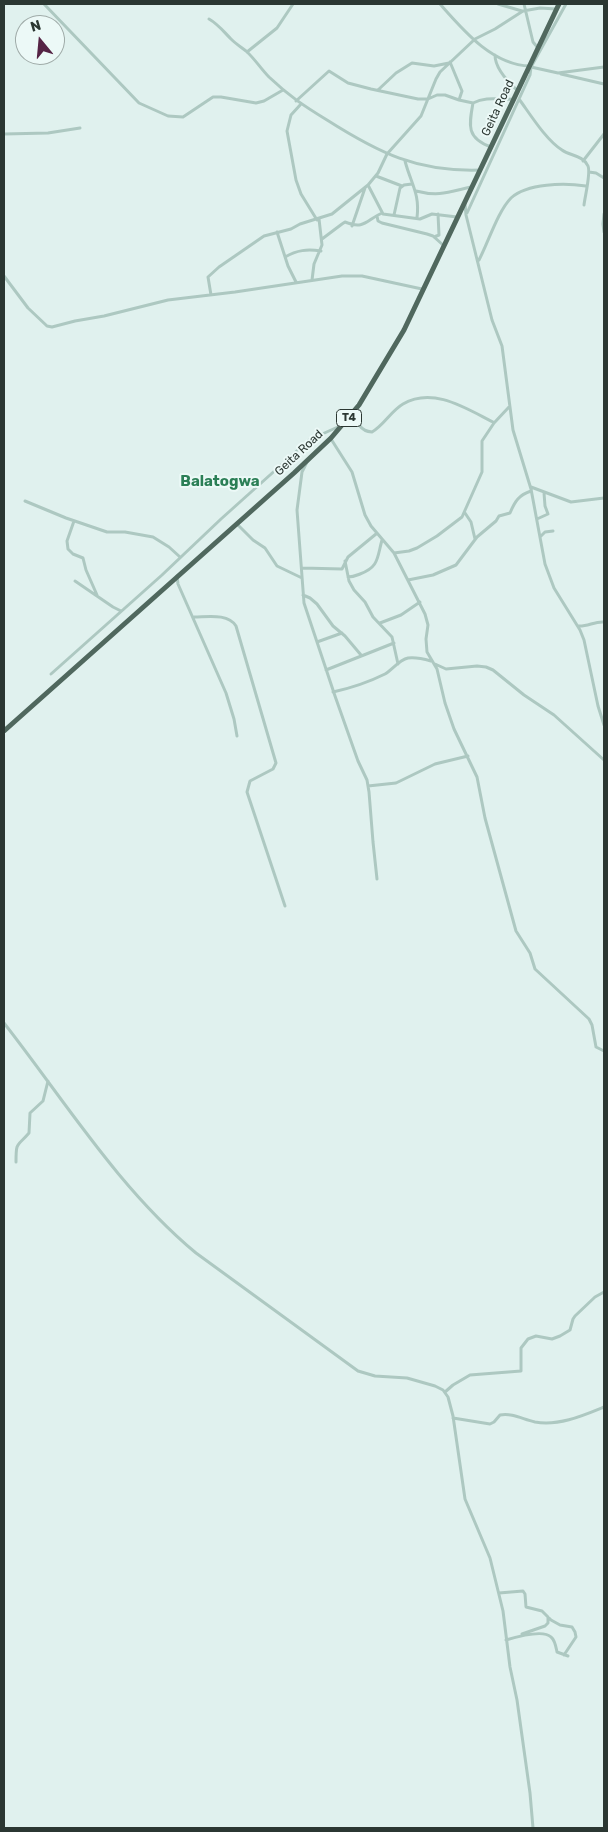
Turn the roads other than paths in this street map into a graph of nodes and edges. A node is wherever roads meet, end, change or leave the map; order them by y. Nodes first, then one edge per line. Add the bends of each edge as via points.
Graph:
1 (44, 4) edge
2 (293, 4) edge
3 (447, 4) edge
4 (498, 4) edge
5 (524, 4) edge
6 (566, 4) edge
7 (442, 5) edge
8 (558, 7) edge
9 (525, 11) junction
10 (209, 20) dead end
11 (475, 39) junction
12 (539, 49) junction
13 (247, 52) junction
14 (495, 55) junction
15 (450, 62) junction
16 (531, 66) junction
17 (604, 67) edge
18 (558, 74) junction
19 (604, 84) edge
20 (283, 90) junction
21 (378, 90) junction
22 (518, 91) junction
23 (428, 99) junction
24 (517, 99) junction
25 (459, 100) junction
26 (296, 101) junction
27 (473, 103) junction
28 (301, 104) junction
29 (80, 128) dead end
30 (4, 134) edge
31 (604, 134) edge
32 (491, 147) junction
33 (387, 154) junction
34 (405, 161) junction
35 (583, 161) junction
36 (480, 170) junction
37 (589, 172) junction
38 (376, 176) junction
39 (604, 178) edge
40 (412, 184) junction
41 (367, 186) junction
42 (402, 186) junction
43 (586, 186) junction
44 (472, 187) junction
45 (416, 190) junction
46 (465, 201) junction
47 (584, 205) dead end
48 (382, 213) junction
49 (438, 214) junction
50 (604, 214) edge
51 (394, 215) junction
52 (466, 215) junction
53 (377, 216) junction
54 (457, 216) junction
55 (417, 218) junction
56 (318, 219) junction
57 (352, 226) junction
58 (277, 232) junction
59 (604, 232) edge
60 (434, 237) junction
61 (322, 239) junction
62 (444, 245) junction
63 (321, 251) junction
64 (285, 257) junction
65 (478, 261) junction
66 (4, 276) edge
67 (312, 280) junction
68 (297, 282) junction
69 (422, 289) junction
70 (211, 295) junction
71 (509, 407) junction
72 (354, 412) junction
73 (494, 423) junction
74 (344, 424) junction
75 (331, 438) junction
76 (310, 458) junction
77 (531, 489) junction
78 (544, 493) junction
79 (604, 498) edge
80 (25, 501) dead end
81 (464, 512) junction
82 (537, 519) junction
83 (74, 521) junction
84 (238, 523) junction
85 (553, 532) dead end
86 (376, 534) junction
87 (541, 537) junction
88 (475, 539) junction
89 (382, 540) junction
90 (394, 553) junction
91 (180, 557) junction
92 (345, 562) junction
93 (302, 568) junction
94 (177, 576) junction
95 (348, 577) junction
96 (302, 578) junction
97 (408, 580) junction
98 (76, 581) dead end
99 (97, 595) junction
100 (303, 595) junction
101 (420, 602) junction
102 (121, 611) junction
103 (194, 617) junction
104 (604, 622) edge
105 (380, 624) junction
106 (578, 626) junction
107 (342, 633) junction
108 (317, 642) junction
109 (394, 643) junction
110 (361, 656) junction
111 (433, 663) junction
112 (398, 664) junction
113 (326, 670) junction
114 (51, 674) dead end
115 (333, 692) junction
116 (604, 725) edge
117 (4, 731) edge
118 (237, 736) dead end
119 (468, 756) junction
120 (604, 760) edge
121 (368, 786) junction
122 (377, 879) dead end
123 (285, 906) dead end
124 (4, 1022) edge
125 (604, 1051) edge
126 (48, 1081) junction
127 (16, 1162) dead end
128 (604, 1292) edge
129 (445, 1392) junction
130 (604, 1407) edge
131 (453, 1418) junction
132 (499, 1593) junction
133 (548, 1616) junction
134 (517, 1637) junction
135 (506, 1640) junction
136 (507, 1647) junction
137 (533, 1828) edge

1 - 20 street via 139,104 168,116 183,117 213,97 256,102
2 - 13 street via 277,28
3 - 7 street
4 - 9 street
5 - 9 street
6 - 16 street
7 - 11 street
8 - 9 street
8 - 12 highway, Geita Road / T4
9 - 11 street
9 - 12 street via 533,42
10 - 13 street
11 - 14 street
11 - 15 street
12 - 16 highway, Geita Road / T4
13 - 20 street
14 - 16 street via 519,65
14 - 22 street via 499,69
15 - 21 street via 434,66 412,63
15 - 23 street via 436,78
15 - 25 street via 462,91
16 - 18 street
16 - 22 highway, Geita Road / T4
16 - 24 street via 530,75
17 - 18 street
18 - 19 street
20 - 26 street
21 - 23 street
21 - 26 street via 348,83 329,71
22 - 24 highway, Geita Road / T4
23 - 25 street via 445,95
23 - 33 street via 421,116
24 - 27 street via 487,98
24 - 32 highway, Geita Road / T4
24 - 35 street via 554,144
24 - 52 street
25 - 27 street
26 - 28 street
27 - 32 street via 470,129 479,142
28 - 33 street via 356,139
28 - 56 street via 291,115 287,131 296,180 301,194
29 - 30 street
31 - 35 street
32 - 36 highway, Geita Road / T4
33 - 34 street
33 - 38 street
34 - 36 street via 451,170
34 - 40 street
35 - 37 street
36 - 44 highway, Geita Road / T4
37 - 39 street
37 - 43 street
38 - 41 street
38 - 42 street
40 - 42 street
40 - 45 street
41 - 48 street
41 - 56 street via 336,212
41 - 57 street
42 - 51 street
43 - 47 street
43 - 65 street via 556,184 525,191 511,198
44 - 45 street via 444,194
44 - 46 highway, Geita Road / T4
45 - 55 street
46 - 52 street
46 - 54 highway, Geita Road / T4
48 - 51 street
48 - 53 street
49 - 54 street
49 - 55 street
49 - 60 street via 439,235
50 - 59 street
51 - 55 street
52 - 65 street
53 - 57 street via 364,225
53 - 60 street via 382,223
54 - 62 highway, Geita Road / T4
56 - 58 street
56 - 61 street
57 - 61 street via 345,222
58 - 64 street
58 - 70 street via 264,236 209,274
60 - 62 street
61 - 63 street
62 - 69 highway, Geita Road / T4
63 - 64 street via 297,251
63 - 67 street via 314,264
64 - 68 street
65 - 71 street via 492,320 502,346
66 - 70 street via 28,308 46,326 52,327 168,300
67 - 68 street
67 - 69 street via 351,275
68 - 70 street
69 - 72 highway, Geita Road / T4 via 404,330
71 - 73 street
71 - 77 street via 516,444
72 - 73 street via 360,427 372,432 402,404 425,397 445,400
72 - 74 highway, Geita Road / T4
73 - 81 street via 482,441 482,472
74 - 75 highway, Geita Road / T4
74 - 91 street via 309,440
75 - 76 highway, Geita Road / T4
75 - 86 street via 352,472 365,515
76 - 84 highway, Geita Road / T4
76 - 93 street via 302,472 299,489
77 - 78 street
77 - 82 street
77 - 88 street via 513,503 510,513 499,516
78 - 79 street via 571,502
78 - 82 street via 548,514
80 - 83 street
81 - 88 street via 471,522
81 - 90 street via 462,517 430,540 409,551
82 - 87 street
83 - 91 street via 107,532 153,537
83 - 99 street via 68,549 83,558
84 - 94 highway, Geita Road / T4
84 - 96 street via 265,548 277,566
85 - 87 street via 545,532
86 - 89 street
86 - 92 street
87 - 106 street via 545,564 554,588
88 - 97 street via 456,565 434,575
89 - 90 street
89 - 95 street via 373,567
90 - 97 street
91 - 102 street
92 - 93 street via 342,569
92 - 95 street
93 - 96 street
94 - 103 street
94 - 117 highway, Geita Road / T4
95 - 105 street
96 - 100 street
97 - 101 street
98 - 99 street
99 - 102 street
100 - 107 street via 317,604
100 - 108 street
101 - 105 street
101 - 111 street via 427,620 426,647
102 - 114 street
103 - 118 street via 226,693
103 - 123 street via 223,617 236,626 276,763 273,769 250,781 247,792
104 - 106 street
105 - 109 street
106 - 116 street
107 - 108 street
107 - 110 street
108 - 113 street
109 - 110 street
109 - 112 street
110 - 113 street
111 - 112 street via 409,658
111 - 119 street via 450,719
111 - 120 street via 446,669 477,666 494,670 554,715
112 - 115 street via 378,677
113 - 115 street
115 - 121 street
119 - 121 street via 435,764 396,782
119 - 125 street via 477,777 516,931 530,952 535,969 589,1019 596,1047
121 - 122 street
124 - 126 street
126 - 127 street via 43,1102 30,1113 29,1133 16,1147
126 - 129 street via 119,1175 182,1242 210,1265 358,1371 406,1378
128 - 129 street via 572,1319 566,1333 554,1339 536,1336 528,1339 521,1348 521,1370 470,1375
129 - 131 street
130 - 131 street via 555,1423 534,1422 510,1414 500,1415 490,1424
131 - 132 street via 465,1500 490,1558
132 - 133 street via 523,1591 526,1607
132 - 135 street
133 - 134 street via 546,1626
133 - 134 street via 560,1625 572,1627 575,1632 576,1638 566,1656 557,1652 549,1635
134 - 135 street
134 - 136 street
135 - 136 street
136 - 137 street via 530,1787

